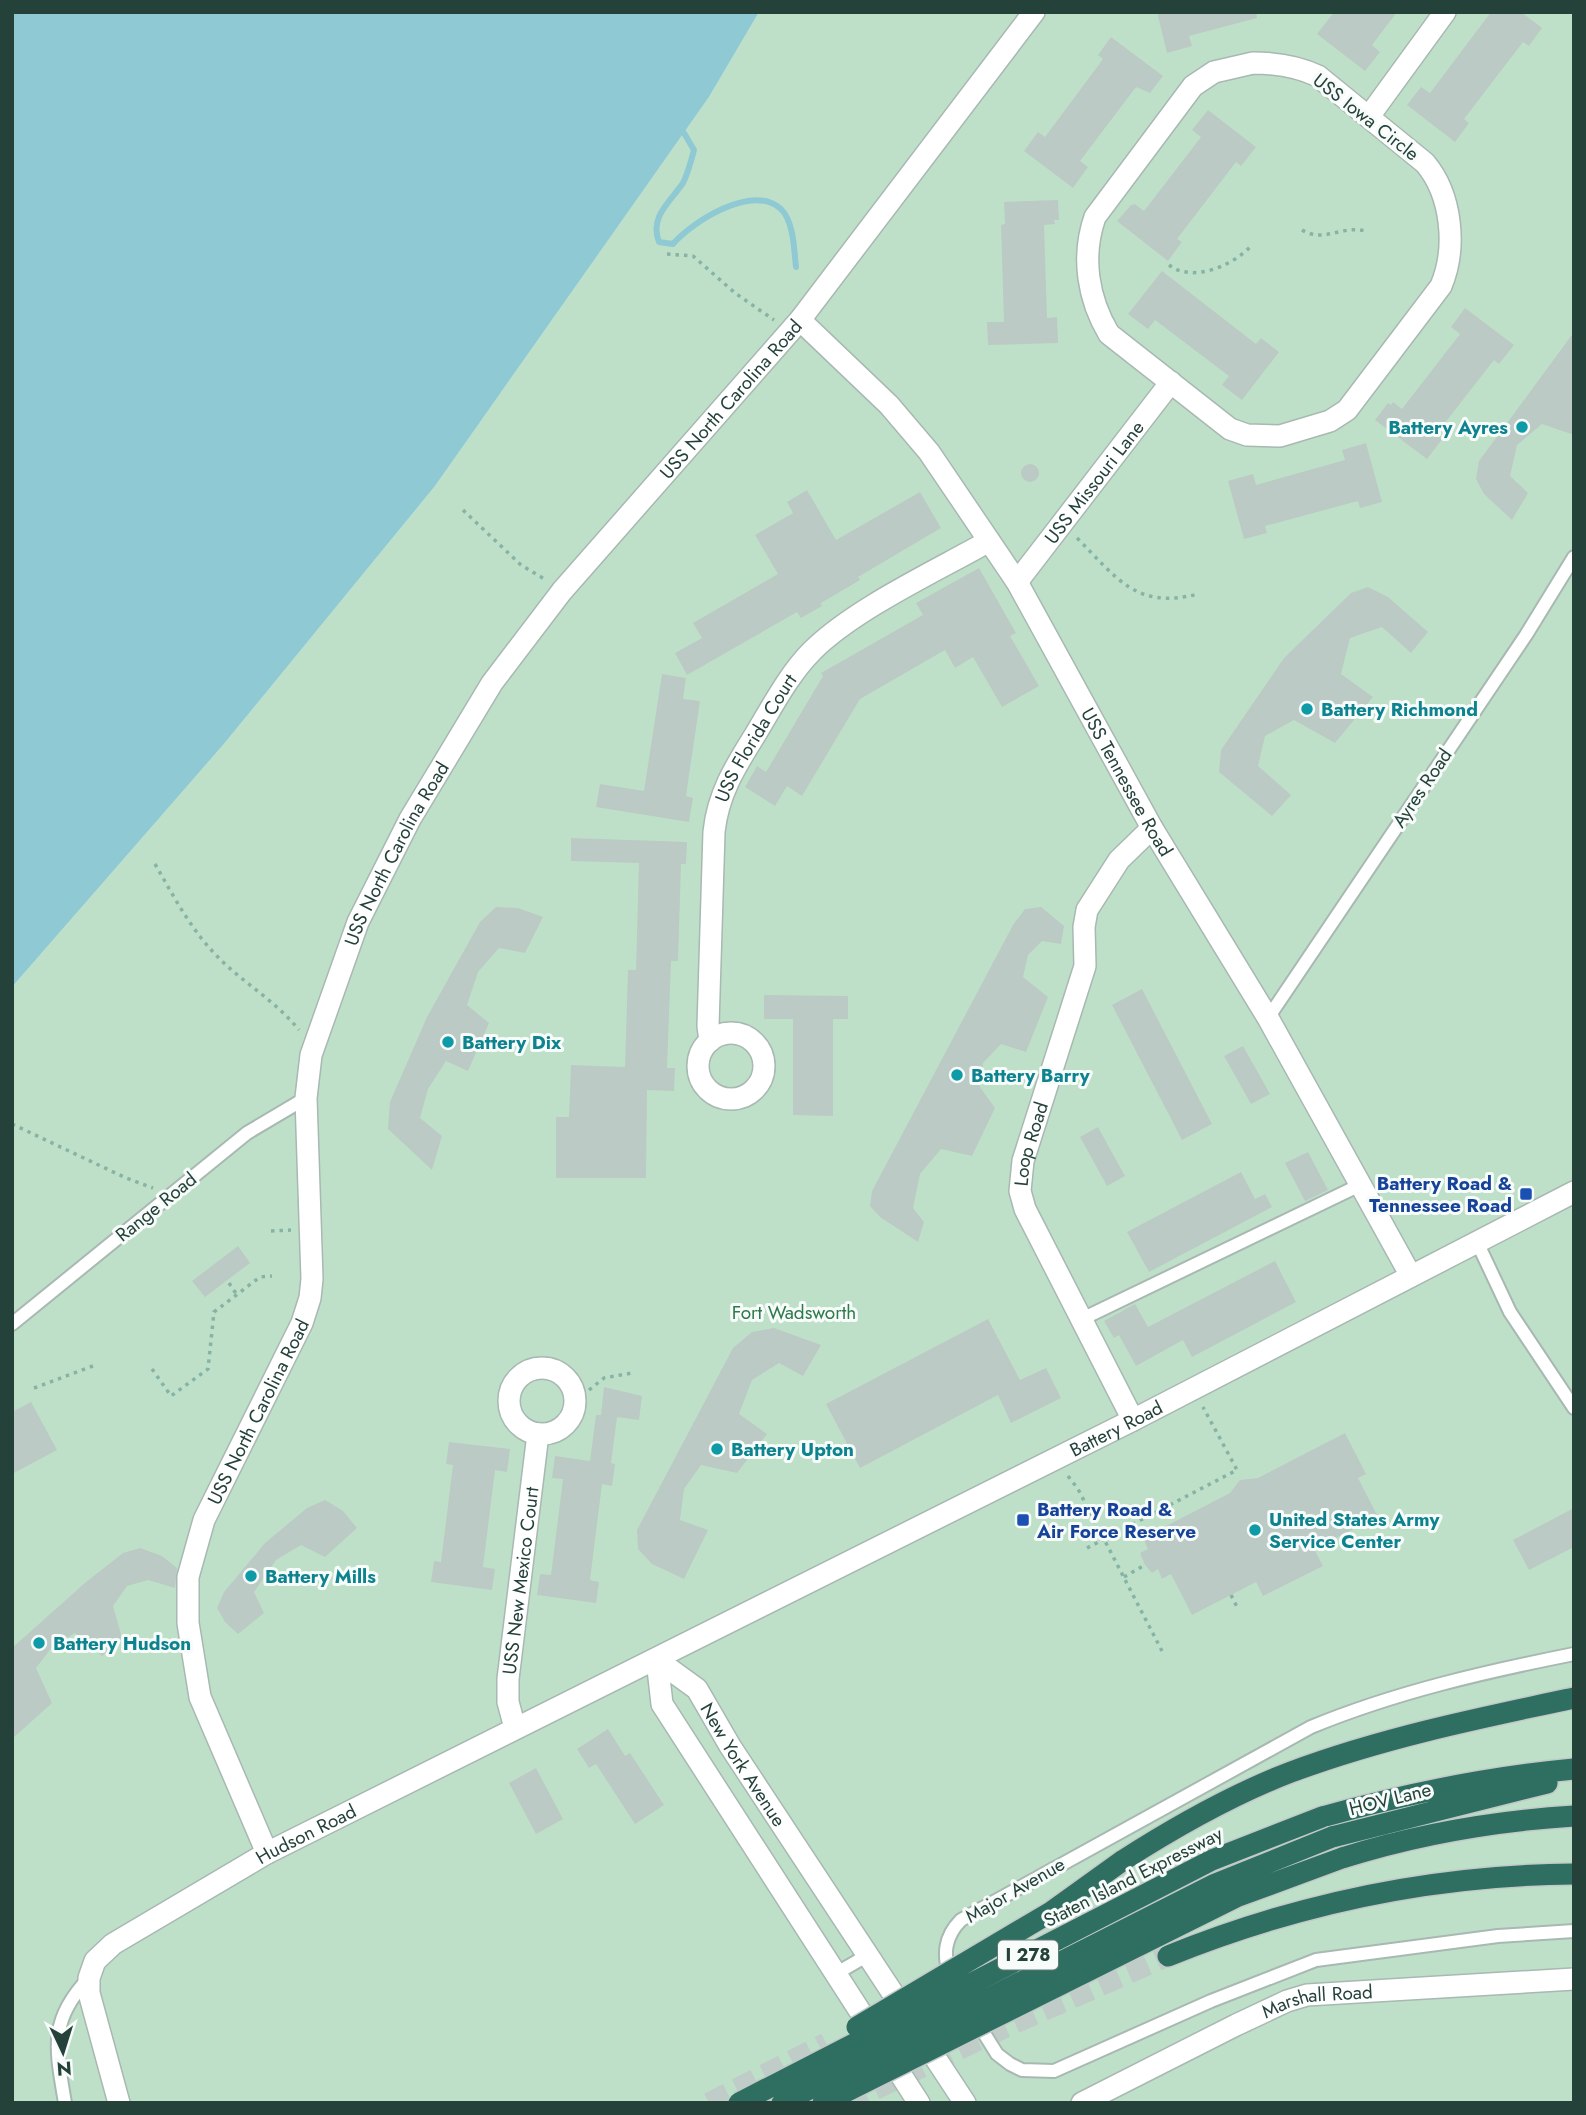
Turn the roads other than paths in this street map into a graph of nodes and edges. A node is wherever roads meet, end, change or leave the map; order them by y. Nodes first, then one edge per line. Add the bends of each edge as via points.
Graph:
1 (1034, 12) edge
2 (1445, 12) edge
3 (1370, 115) junction
4 (796, 326) junction
5 (1171, 382) junction
6 (989, 541) junction
7 (1574, 557) edge
8 (1017, 582) junction
9 (1152, 828) junction
10 (1268, 1018) junction
11 (710, 1041) dead end
12 (306, 1098) junction
13 (1360, 1185) junction
14 (1574, 1192) edge
15 (1477, 1242) junction
16 (1411, 1276) junction
17 (1082, 1319) junction
18 (12, 1324) edge
19 (1574, 1408) edge
20 (1133, 1420) junction
21 (538, 1434) dead end
22 (1574, 1654) edge
23 (657, 1660) junction
24 (1574, 1698) edge
25 (515, 1728) junction
26 (730, 1746) junction
27 (1574, 1769) edge
28 (1574, 1775) edge
29 (709, 1778) junction
30 (1460, 1806) junction
31 (1574, 1814) edge
32 (267, 1853) junction
33 (1574, 1874) edge
34 (1574, 1931) edge
35 (867, 1955) junction
36 (1168, 1956) tunnel mouth
37 (837, 1973) junction
38 (89, 1978) junction
39 (1574, 1979) edge
40 (826, 2043) tunnel mouth
41 (65, 2103) edge
42 (118, 2103) edge
43 (739, 2103) edge
44 (782, 2103) edge
45 (823, 2103) edge
46 (919, 2103) edge
47 (965, 2103) edge
48 (1082, 2103) edge

1 - 4 street, USS North Carolina Road
2 - 3 street
3 - 5 street, USS Iowa Circle via 1425,163 1441,188 1450,258 1441,286 1351,406 1319,425 1280,436 1247,435 1230,429
3 - 5 street, USS Iowa Circle via 1318,76 1279,64 1253,63 1214,72 1183,96 1095,217 1089,240 1089,289 1096,313 1110,334
4 - 6 street, USS Tennessee Road via 889,405 929,452
4 - 12 street, USS North Carolina Road via 562,591 492,683 384,866 345,955 313,1048
5 - 8 street, USS Missouri Lane
6 - 8 street, USS Tennessee Road
6 - 11 street, USS Florida Court via 822,642 800,664 727,780 715,832
7 - 10 lane, Ayres Road
8 - 9 street, USS Tennessee Road
9 - 10 street, USS Tennessee Road
9 - 17 street, Loop Road via 1119,860 1087,910 1085,967 1020,1175 1025,1209
10 - 13 street, USS Tennessee Road
12 - 18 lane, Range Road via 247,1133
12 - 32 street, USS North Carolina Road via 310,1298 302,1323 204,1520 188,1577 188,1623 200,1697
13 - 16 street, USS Tennessee Road
13 - 17 lane
14 - 15 street, Battery Road
15 - 16 street, Battery Road
15 - 19 lane via 1510,1312
16 - 20 street, Battery Road
17 - 20 street, Loop Road
20 - 23 street, Battery Road
21 - 25 street, USS New Mexico Court via 508,1679
22 - 34 lane, Major Avenue via 1470,1675 1311,1727 972,1913 951,1929 944,1954 951,1978 997,2054 1022,2070 1054,2071 1316,1960 1498,1936
23 - 25 street, Hudson Road
23 - 26 street, New York Avenue via 697,1689
23 - 29 street, New York Avenue via 662,1704
24 - 40 highway, Staten Island Expressway / I 278, bridge via 1451,1724 1292,1772 1227,1800 1122,1861 976,1959
25 - 32 street, Hudson Road
26 - 29 street
26 - 35 street, New York Avenue
27 - 43 highway, Staten Island Expressway / I 278, bridge via 1388,1798 1212,1860
28 - 30 highway
29 - 37 street, New York Avenue
30 - 31 highway
30 - 44 highway, HOV Lane, bridge via 1332,1837 1213,1885
31 - 45 highway, I 278, bridge via 1436,1833 1342,1858 1236,1897
32 - 38 street, Hudson Road via 113,1944 95,1961
33 - 36 highway via 1461,1879 1356,1895 1243,1927
35 - 37 lane
35 - 47 street, New York Avenue
37 - 46 street, New York Avenue
38 - 41 lane via 66,2006 56,2036
38 - 42 street via 92,2012
39 - 48 street, Marshall Road via 1307,1995 1236,2025

